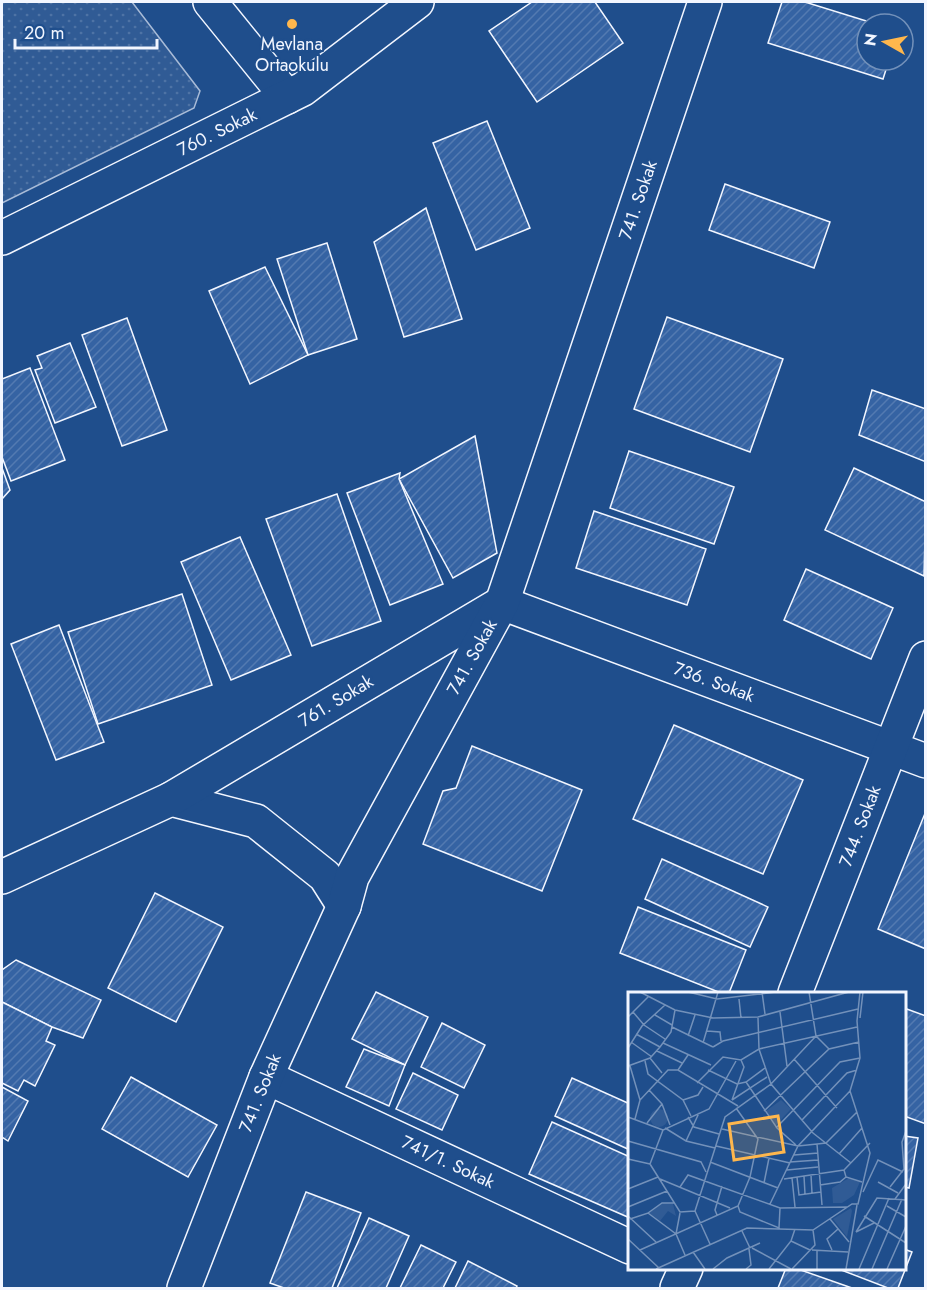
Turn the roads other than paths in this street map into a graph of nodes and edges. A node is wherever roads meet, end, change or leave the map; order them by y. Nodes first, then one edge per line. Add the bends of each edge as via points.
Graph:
1 (210, 2) edge
2 (417, 2) edge
3 (705, 2) edge
4 (287, 97) junction
5 (2, 238) edge
6 (502, 603) junction
7 (926, 658) edge
8 (890, 747) junction
9 (926, 761) edge
10 (171, 799) junction
11 (2, 877) edge
12 (344, 906) junction
13 (795, 992) edge
14 (266, 1077) junction
15 (628, 1246) edge
16 (184, 1288) edge

1 - 4 street
2 - 4 street, 760. Sokak
3 - 6 street, 741. Sokak
4 - 5 street, 760. Sokak
6 - 8 street, 736. Sokak
6 - 10 street, 761. Sokak
6 - 12 street, 741. Sokak via 352,877
7 - 8 street, 744. Sokak
8 - 9 street, 736. Sokak
8 - 13 street, 744. Sokak
10 - 11 street, 761. Sokak
10 - 12 street via 256,821 325,876
12 - 14 street, 741. Sokak
14 - 15 street, 741/1. Sokak
14 - 16 street, 741. Sokak

